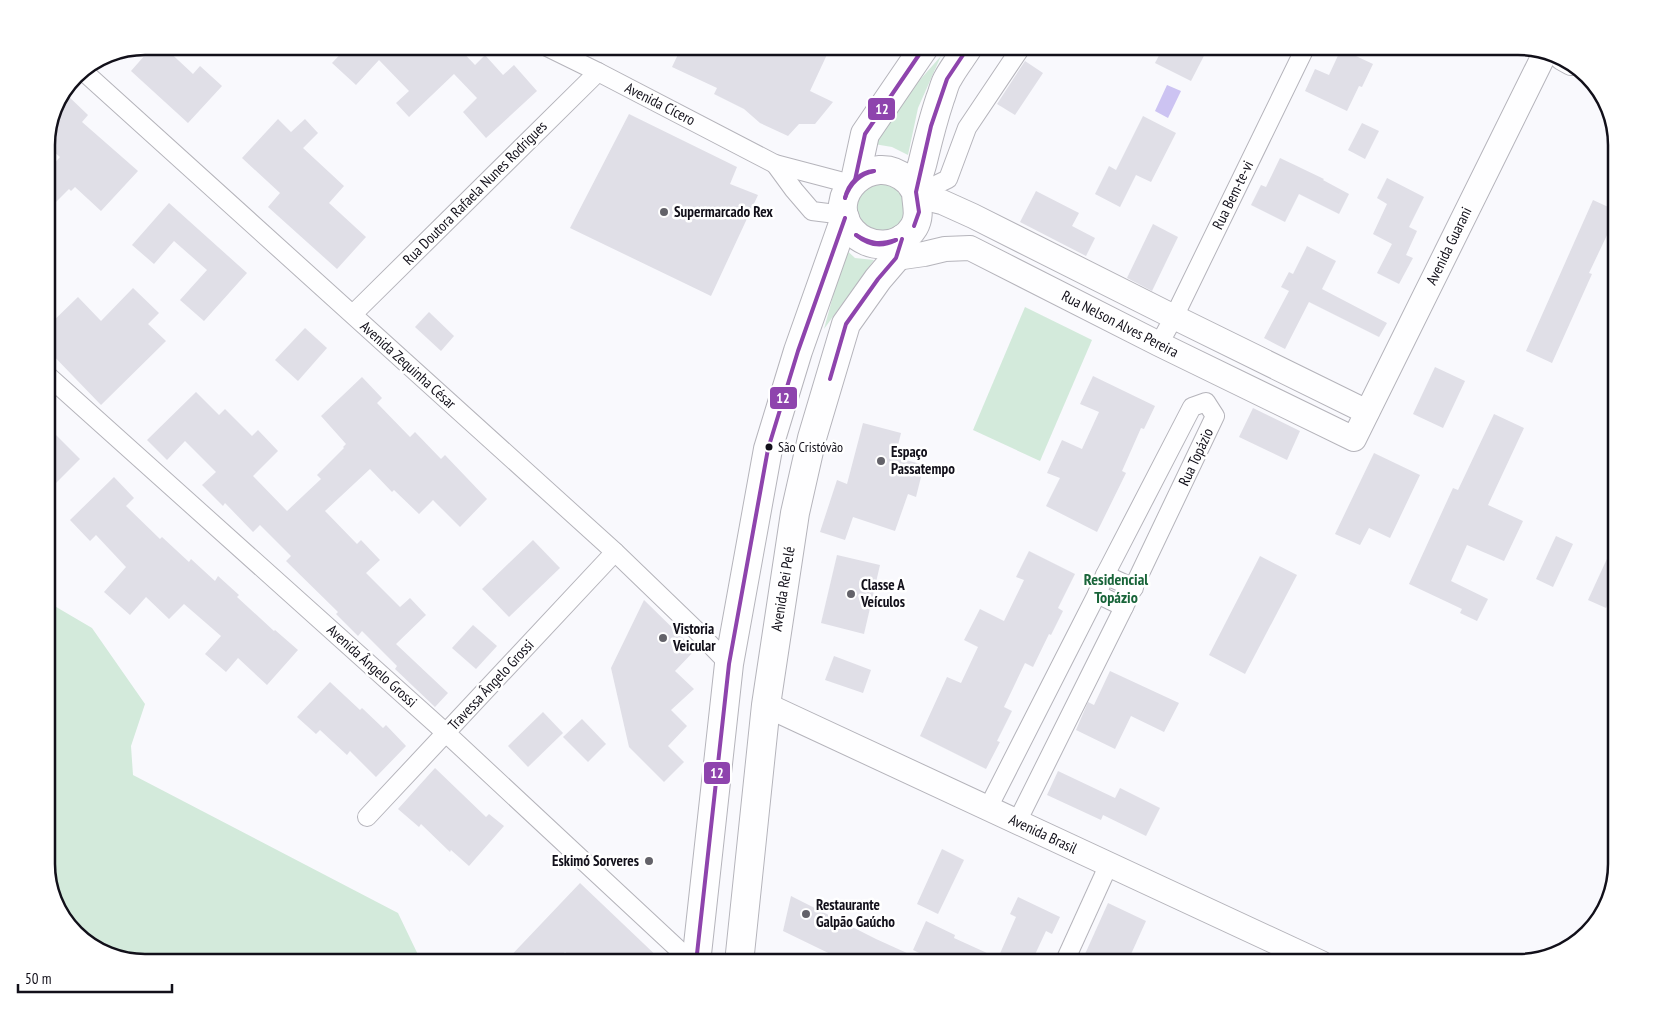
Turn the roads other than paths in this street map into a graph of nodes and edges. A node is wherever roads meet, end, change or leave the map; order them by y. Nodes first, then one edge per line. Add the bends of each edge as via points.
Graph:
1 (563, 55) edge
2 (919, 55) edge
3 (962, 55) edge
4 (1016, 55) edge
5 (1302, 55) edge
6 (1543, 59) edge
7 (598, 72) junction
8 (88, 75) edge
9 (775, 164) junction
10 (853, 182) junction
11 (917, 194) junction
12 (844, 217) junction
13 (894, 248) junction
14 (353, 314) junction
15 (1174, 317) junction
16 (1159, 344) junction
17 (55, 382) edge
18 (1368, 412) junction
19 (1354, 439) joint
20 (615, 552) junction
21 (1105, 575) junction
22 (1134, 588) junction
23 (1097, 594) junction
24 (1124, 607) junction
25 (729, 664) junction
26 (766, 705) junction
27 (446, 733) junction
28 (988, 808) junction
29 (367, 817) dead end
30 (1018, 822) junction
31 (1109, 864) junction
32 (684, 954) edge
33 (695, 954) edge
34 (740, 954) edge
35 (1068, 954) edge
36 (1296, 954) edge

1 - 7 street, Avenida Cícero
2 - 10 main road via 865,134
3 - 11 main road, Avenida Rei Pelé via 947,79 931,126
4 - 11 street via 968,128 948,179
5 - 15 street, Rua Bem-te-vi
6 - 18 street, Avenida Guarani
7 - 9 street, Avenida Cícero
7 - 14 street, Rua Doutora Rafaela Nunes Rodrigues
8 - 14 street, Avenida Zequinha César
9 - 10 street, Avenida Cícero
9 - 12 street, Avenida Cícero via 812,211
10 - 11 main road via 867,172 881,169 896,172 908,180
10 - 12 main road via 843,204
11 - 13 main road, Avenida Rei Pelé via 919,212 914,227
11 - 15 street, Rua Nelson Alves Pereira via 973,216
12 - 13 main road via 859,238 870,244
12 - 25 main road via 768,449
13 - 16 street, Rua Nelson Alves Pereira via 924,254 970,248
13 - 26 main road, Avenida Rei Pelé via 878,279 846,324 817,422 795,513
14 - 20 street, Avenida Zequinha César
15 - 16 street, Rua Bem-te-vi
15 - 18 street, Rua Nelson Alves Pereira
16 - 19 street, Rua Nelson Alves Pereira
17 - 27 street, Avenida Ângelo Grossi
18 - 19 street, Avenida Guarani
20 - 25 street, Avenida Zequinha César
20 - 27 street, Travessa Ângelo Grossi
21 - 22 street
21 - 22 street, Rua Topázio via 1192,407 1206,402 1216,416
21 - 23 street, Rua Topázio
22 - 24 street, Rua Topázio
23 - 24 street
23 - 28 street, Rua Topázio
24 - 30 street, Rua Topázio
25 - 33 main road
26 - 28 street, Avenida Brasil
26 - 34 main road, Avenida Rei Pelé
27 - 29 street, Travessa Ângelo Grossi
27 - 32 street, Avenida Ângelo Grossi
28 - 30 street, Avenida Brasil
30 - 31 street, Avenida Brasil
31 - 35 street
31 - 36 street, Avenida Brasil

